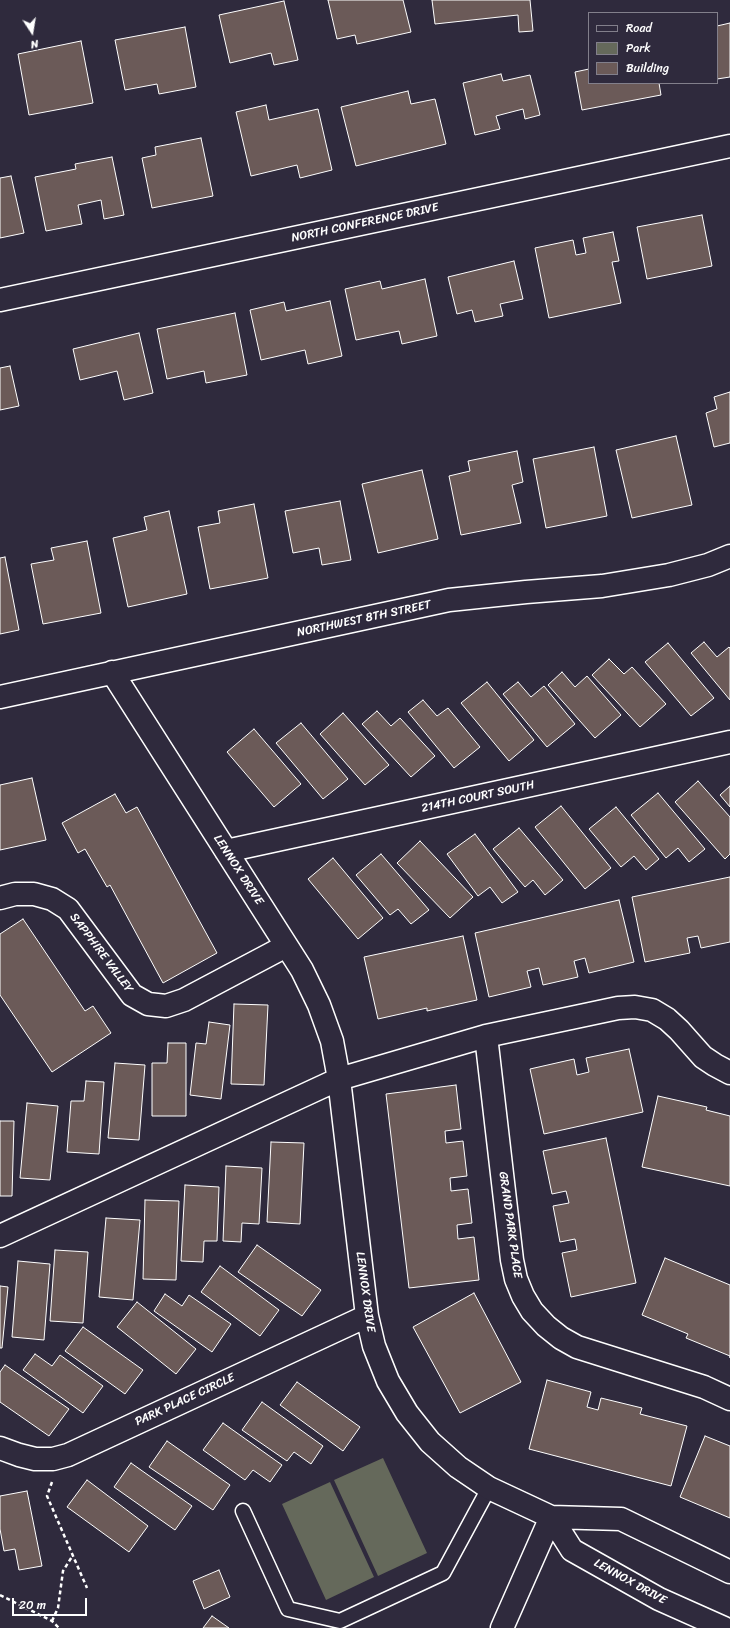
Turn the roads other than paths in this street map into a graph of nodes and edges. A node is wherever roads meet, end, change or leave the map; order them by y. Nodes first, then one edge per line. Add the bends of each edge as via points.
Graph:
1 (730, 146) edge
2 (0, 300) edge
3 (730, 556) edge
4 (112, 672) junction
5 (0, 696) edge
6 (730, 742) edge
7 (226, 851) junction
8 (0, 898) edge
9 (286, 946) junction
10 (486, 1036) junction
11 (730, 1073) edge
12 (338, 1078) junction
13 (0, 1236) edge
14 (367, 1316) junction
15 (730, 1399) edge
16 (0, 1448) edge
17 (489, 1488) junction
18 (243, 1511) dead end
19 (551, 1517) junction
20 (730, 1572) edge
21 (502, 1628) edge
22 (724, 1628) edge

1 - 2 street, NORTH CONFERENCE DRIVE
3 - 4 street, NORTHWEST 8TH STREET via 708,565 669,575 602,586 450,600
4 - 5 street, NORTHWEST 8TH STREET
4 - 7 street, LENNOX DRIVE
6 - 7 street, 214TH COURT SOUTH
7 - 9 street, LENNOX DRIVE
8 - 9 street, SAPPHIRE VALLEY via 15,894 34,894 52,899 68,909 132,995 148,1004 166,1006 184,1000
9 - 12 street, LENNOX DRIVE via 302,970 319,1005 332,1041
10 - 11 street via 618,1008 635,1007 652,1010 667,1018 703,1056
10 - 12 street
10 - 15 street, GRAND PARK PLACE via 512,1260 516,1279 532,1311 560,1338 577,1347 704,1387
12 - 13 street
12 - 14 street, LENNOX DRIVE
14 - 16 street, PARK PLACE CIRCLE via 68,1455 53,1459 35,1459
14 - 17 street, LENNOX DRIVE via 374,1346 388,1381 407,1413 430,1442 458,1467
17 - 18 lane via 442,1573 340,1621 288,1609
17 - 19 street, LENNOX DRIVE
19 - 20 street, LENNOX DRIVE via 621,1519
19 - 21 street
19 - 22 street, LENNOX DRIVE via 572,1550 659,1600

